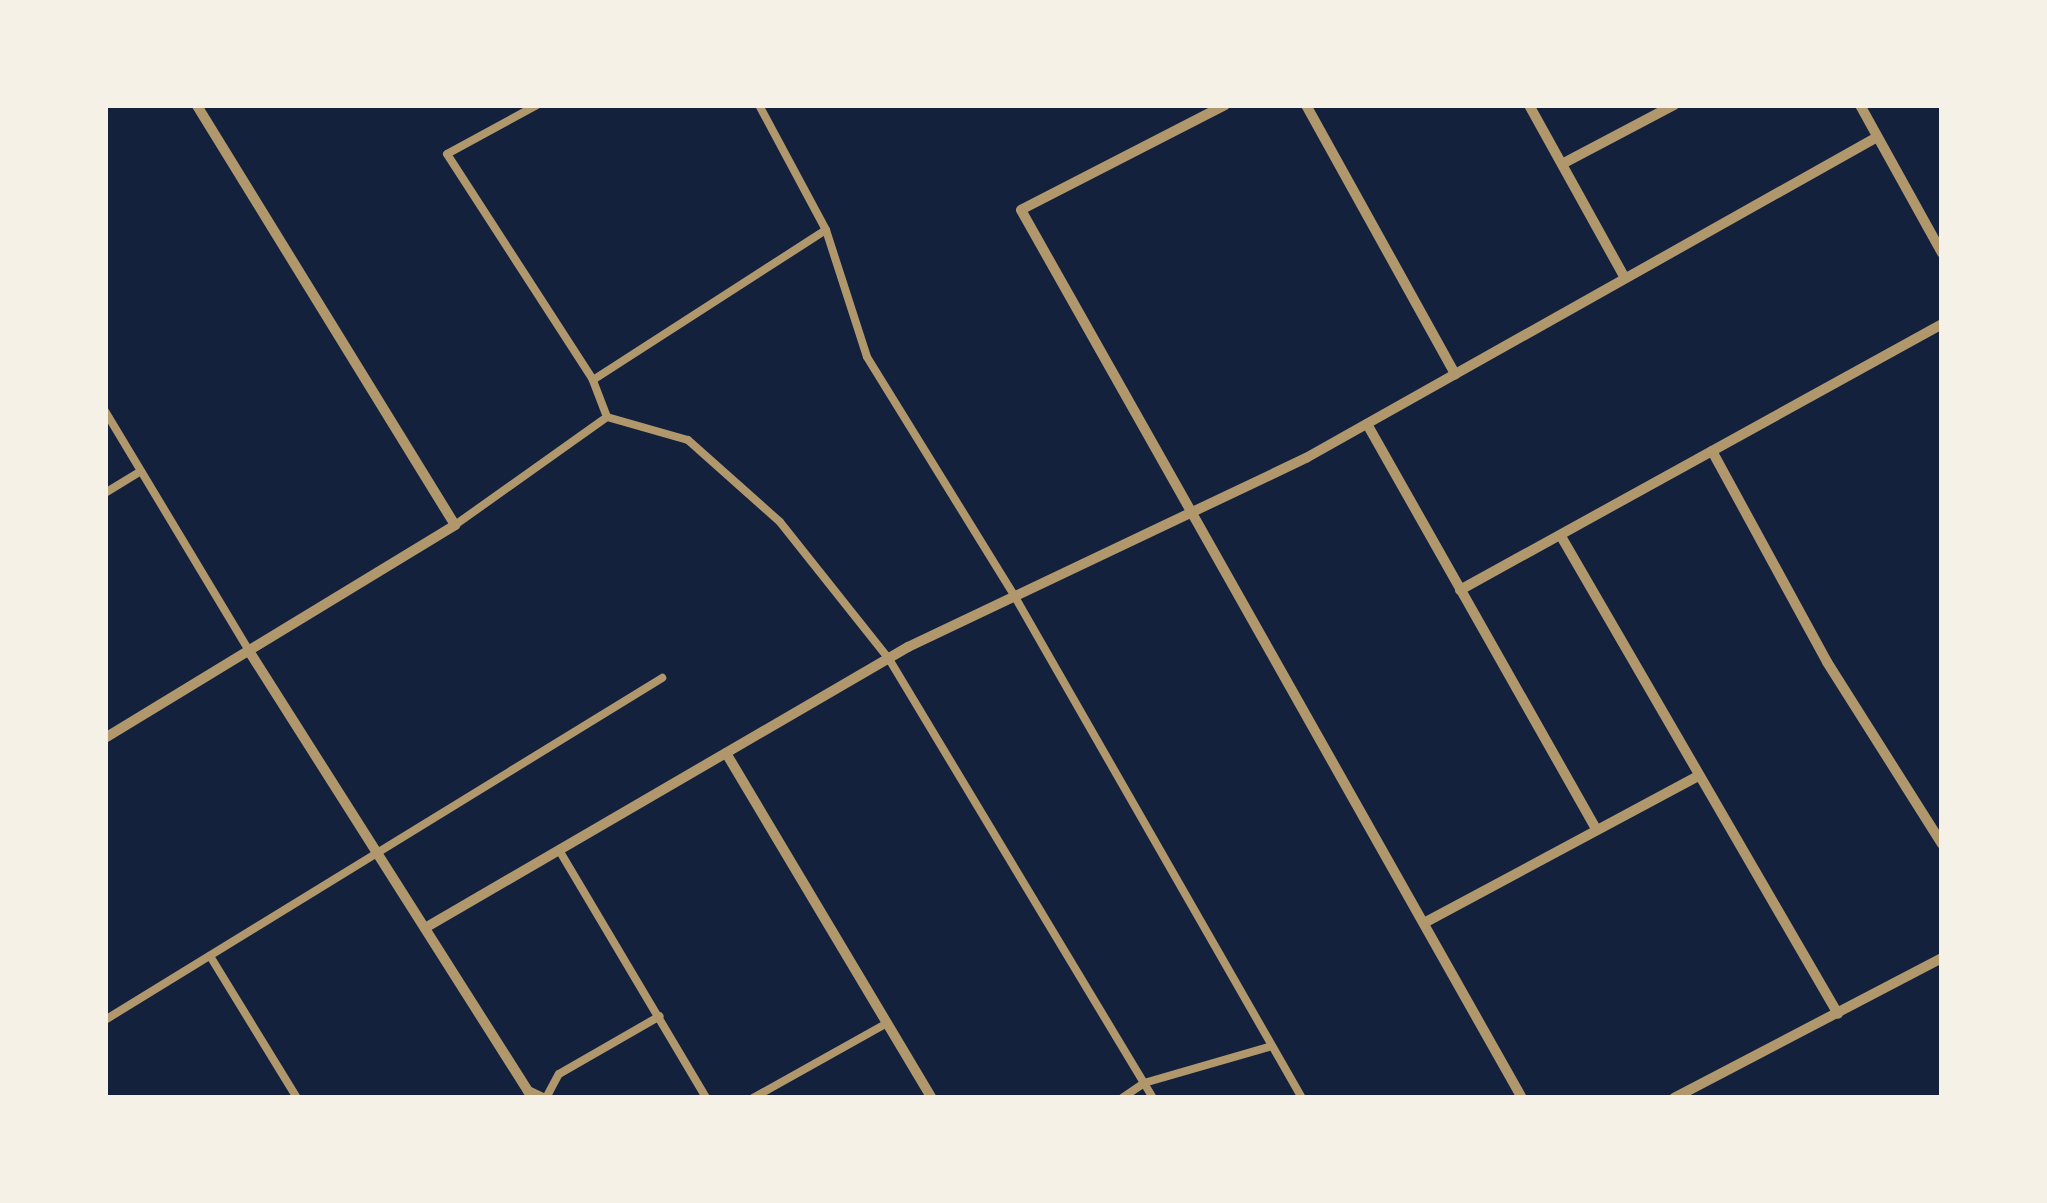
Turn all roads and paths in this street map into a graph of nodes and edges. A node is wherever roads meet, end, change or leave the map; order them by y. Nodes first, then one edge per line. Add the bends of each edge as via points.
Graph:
1 (196, 105) edge
2 (537, 105) edge
3 (759, 105) edge
4 (1225, 105) edge
5 (1306, 105) edge
6 (1529, 105) edge
7 (1674, 105) edge
8 (1860, 105) edge
9 (1877, 136) junction
10 (1562, 164) junction
11 (826, 230) junction
12 (1942, 253) edge
13 (1625, 278) junction
14 (1942, 324) edge
15 (1455, 374) junction
16 (594, 380) junction
17 (105, 412) edge
18 (607, 417) junction
19 (1366, 424) junction
20 (1712, 450) junction
21 (141, 471) junction
22 (105, 493) edge
23 (1192, 513) junction
24 (456, 525) junction
25 (1562, 538) junction
26 (1460, 590) junction
27 (1015, 597) junction
28 (249, 651) junction
29 (889, 659) junction
30 (662, 678) dead end
31 (105, 738) edge
32 (726, 754) junction
33 (1696, 777) junction
34 (1596, 830) junction
35 (1942, 844) edge
36 (559, 850) junction
37 (378, 854) junction
38 (1424, 923) junction
39 (425, 928) junction
40 (210, 956) junction
41 (1942, 958) edge
42 (1838, 1014) junction
43 (660, 1016) junction
44 (105, 1020) edge
45 (887, 1023) junction
46 (1272, 1046) junction
47 (1144, 1083) junction
48 (297, 1098) edge
49 (544, 1098) edge
50 (706, 1098) edge
51 (753, 1098) edge
52 (932, 1098) edge
53 (1122, 1098) edge
54 (1153, 1098) edge
55 (1302, 1098) edge
56 (1522, 1098) edge
57 (1674, 1098) edge

1 - 24 street
2 - 16 lane via 447,154
3 - 11 lane
4 - 23 street via 1021,210
5 - 15 street
6 - 10 street
7 - 10 street
8 - 9 street
9 - 12 street
9 - 13 street
10 - 13 street
11 - 16 lane
11 - 27 lane via 867,357
13 - 15 street
14 - 20 street
15 - 19 street
16 - 18 lane
17 - 21 lane
18 - 24 lane
18 - 29 lane via 688,440 780,522
19 - 23 street
19 - 26 street
20 - 25 street
20 - 35 street via 1827,662
21 - 22 lane
21 - 28 lane
23 - 27 street
23 - 38 street
24 - 28 street
25 - 26 street
25 - 33 street
26 - 34 street
27 - 29 street
27 - 46 lane
28 - 31 street
28 - 37 street
29 - 32 street
29 - 47 lane
30 - 37 lane
32 - 36 street
32 - 45 street
33 - 34 street
33 - 42 street
34 - 38 street
36 - 39 street
36 - 43 lane
37 - 39 street
37 - 40 lane
38 - 56 street
39 - 49 street via 528,1091
40 - 44 lane
40 - 48 lane
41 - 42 street
42 - 57 street
43 - 49 lane via 559,1074
43 - 50 lane
45 - 51 lane
45 - 52 street
46 - 47 lane
46 - 55 lane
47 - 53 lane
47 - 54 lane

